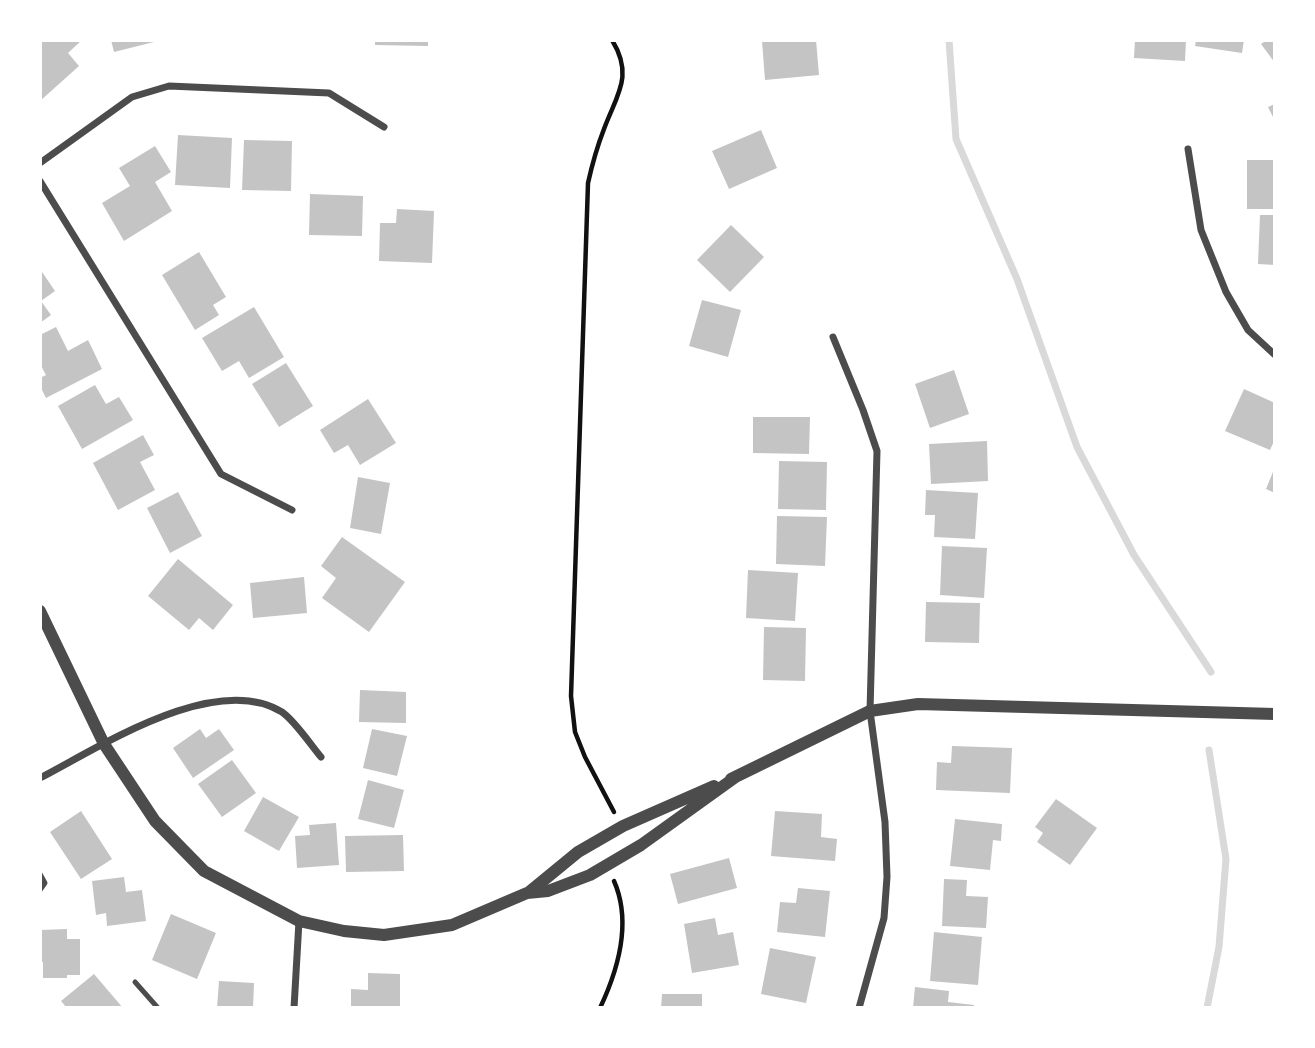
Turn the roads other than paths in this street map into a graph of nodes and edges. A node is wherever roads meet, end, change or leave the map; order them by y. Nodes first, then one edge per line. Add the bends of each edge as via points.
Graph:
1 (384, 127) dead end
2 (1188, 149) dead end
3 (40, 163) edge
4 (40, 181) edge
5 (833, 337) dead end
6 (1275, 355) edge
7 (292, 510) dead end
8 (40, 611) edge
9 (870, 711) junction
10 (1275, 714) edge
11 (104, 744) junction
12 (321, 757) dead end
13 (737, 776) junction
14 (40, 778) edge
15 (40, 874) edge
16 (40, 890) edge
17 (527, 893) junction
18 (299, 921) junction
19 (135, 982) dead end
20 (159, 1008) edge
21 (294, 1008) edge
22 (859, 1008) edge

1 - 3 street via 328,93 169,86 132,97
2 - 6 street via 1201,230 1226,292 1248,330
4 - 7 street via 221,474
5 - 9 street via 877,451
8 - 11 street
9 - 10 street via 918,704
9 - 13 street
9 - 22 street via 886,822 887,877 884,918
11 - 12 street via 179,709 229,700 254,702 282,713
11 - 14 street
11 - 18 street via 155,821 204,871
13 - 17 street via 623,826 578,852
13 - 17 street via 641,845 590,875 548,891
15 - 16 lane via 45,883
17 - 18 street via 452,925 384,935
18 - 21 street
19 - 20 lane

